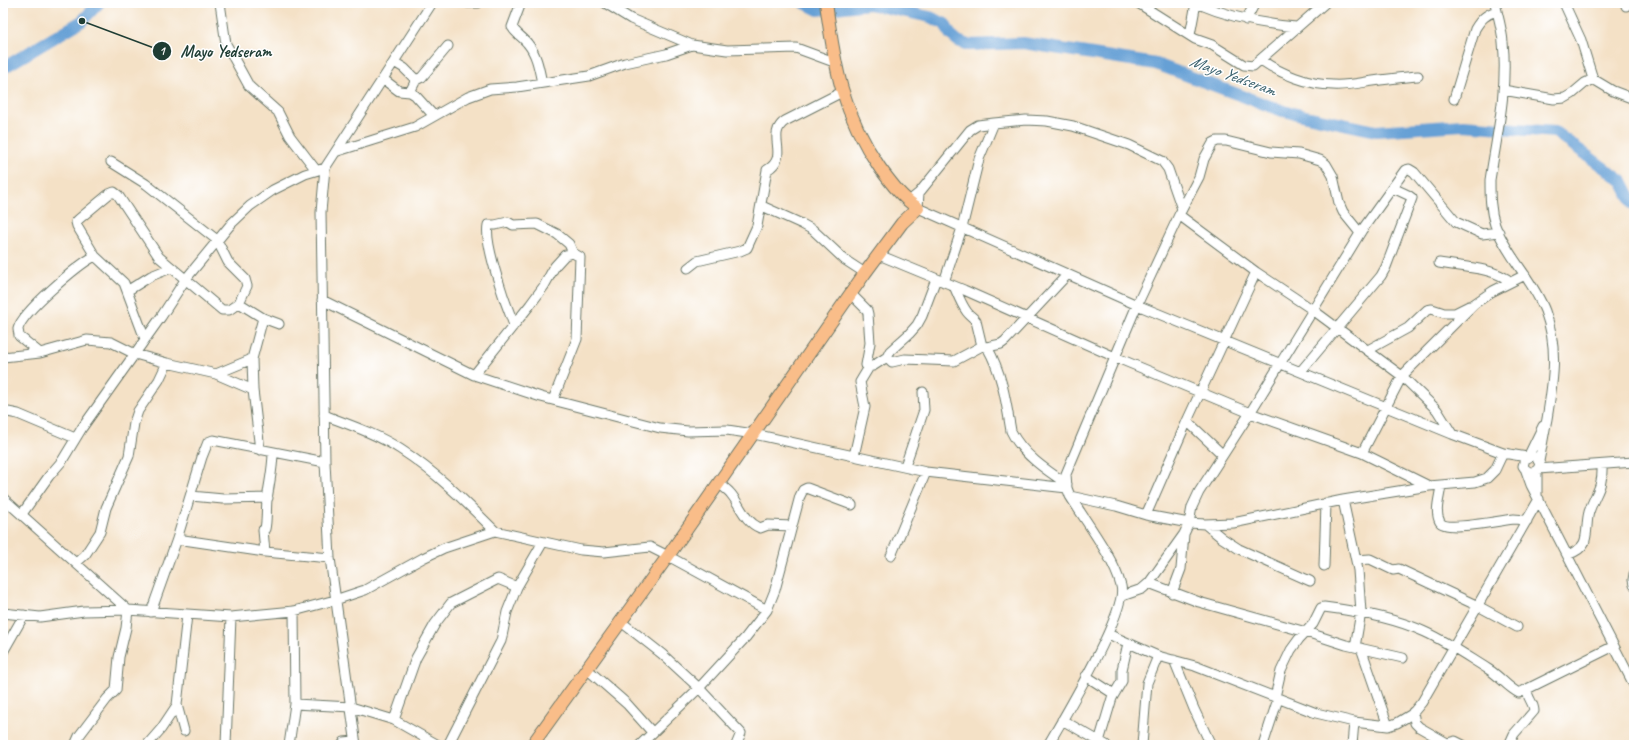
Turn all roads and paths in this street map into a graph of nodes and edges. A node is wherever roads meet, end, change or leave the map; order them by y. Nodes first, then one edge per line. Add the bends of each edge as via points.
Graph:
1 (220, 3) edge
2 (432, 3) edge
3 (468, 3) edge
4 (478, 3) edge
5 (521, 3) edge
6 (605, 3) edge
7 (826, 3) edge
8 (1138, 3) edge
9 (1196, 3) edge
10 (1255, 3) edge
11 (1325, 3) edge
12 (1564, 3) edge
13 (1496, 7) edge
14 (1246, 20) junction
15 (1296, 27) junction
16 (1190, 35) junction
17 (692, 45) junction
18 (448, 46) dead end
19 (1261, 60) junction
20 (394, 62) junction
21 (834, 62) junction
22 (1418, 76) dead end
23 (383, 79) junction
24 (416, 80) junction
25 (1593, 80) junction
26 (542, 83) junction
27 (1503, 90) junction
28 (410, 92) junction
29 (842, 92) junction
30 (1454, 99) dead end
31 (1634, 99) edge
32 (434, 116) junction
33 (994, 123) junction
34 (338, 151) junction
35 (111, 162) dead end
36 (321, 169) junction
37 (1393, 188) junction
38 (913, 205) junction
39 (762, 206) junction
40 (1180, 212) junction
41 (962, 228) junction
42 (1499, 232) junction
43 (1360, 234) junction
44 (217, 240) junction
45 (573, 253) junction
46 (879, 255) junction
47 (95, 256) junction
48 (1439, 263) dead end
49 (171, 268) junction
50 (688, 268) dead end
51 (1256, 272) junction
52 (865, 273) junction
53 (1067, 275) junction
54 (1525, 275) junction
55 (186, 280) junction
56 (940, 280) junction
57 (1512, 282) junction
58 (954, 286) junction
59 (128, 291) junction
60 (851, 294) junction
61 (322, 300) junction
62 (239, 304) junction
63 (1474, 304) junction
64 (1137, 305) junction
65 (1313, 310) junction
66 (263, 318) junction
67 (1028, 318) junction
68 (279, 324) dead end
69 (514, 325) junction
70 (1337, 328) junction
71 (145, 339) junction
72 (1224, 341) junction
73 (984, 346) junction
74 (1368, 350) junction
75 (40, 353) junction
76 (135, 354) junction
77 (3, 357) edge
78 (886, 357) junction
79 (1116, 357) junction
80 (252, 359) junction
81 (167, 363) junction
82 (1280, 363) junction
83 (869, 367) junction
84 (1301, 371) junction
85 (216, 374) junction
86 (474, 375) junction
87 (1402, 376) junction
88 (253, 390) junction
89 (923, 392) dead end
90 (1200, 392) junction
91 (553, 400) junction
92 (1386, 406) junction
93 (3, 411) edge
94 (1250, 413) junction
95 (324, 415) junction
96 (1547, 419) junction
97 (1187, 421) junction
98 (754, 434) junction
99 (1452, 434) junction
100 (75, 438) junction
101 (260, 450) junction
102 (272, 452) junction
103 (1362, 453) junction
104 (1506, 454) junction
105 (1223, 455) junction
106 (854, 456) junction
107 (1528, 457) junction
108 (325, 462) junction
109 (1634, 462) edge
110 (1538, 465) junction
111 (1602, 465) junction
112 (905, 466) junction
113 (1526, 470) junction
114 (926, 472) junction
115 (720, 482) junction
116 (1441, 485) junction
117 (1429, 486) junction
118 (1068, 490) junction
119 (191, 496) junction
120 (1538, 497) junction
121 (3, 498) edge
122 (268, 498) junction
123 (1343, 500) junction
124 (1326, 503) junction
125 (852, 504) dead end
126 (22, 514) junction
127 (1146, 515) junction
128 (1527, 521) junction
129 (1189, 523) junction
130 (1205, 524) junction
131 (792, 526) junction
132 (495, 531) junction
133 (1184, 534) junction
134 (177, 539) junction
135 (543, 542) junction
136 (265, 552) junction
137 (1566, 555) junction
138 (668, 556) junction
139 (891, 556) dead end
140 (330, 558) junction
141 (1356, 560) junction
142 (76, 563) junction
143 (1324, 566) dead end
144 (1634, 574) edge
145 (1310, 581) dead end
146 (1149, 583) junction
147 (1634, 584) edge
148 (517, 587) junction
149 (1172, 593) junction
150 (1122, 596) junction
151 (335, 600) junction
152 (1478, 606) junction
153 (128, 610) junction
154 (767, 610) junction
155 (294, 611) junction
156 (151, 612) junction
157 (1361, 612) junction
158 (3, 613) edge
159 (24, 615) junction
160 (187, 615) junction
161 (231, 617) junction
162 (620, 621) junction
163 (1517, 627) dead end
164 (1306, 632) junction
165 (1108, 634) junction
166 (1128, 643) junction
167 (1614, 646) junction
168 (1358, 647) junction
169 (1453, 647) junction
170 (3, 652) edge
171 (1158, 656) junction
172 (1403, 658) dead end
173 (1174, 660) junction
174 (587, 668) junction
175 (1630, 668) edge
176 (1086, 676) junction
177 (1634, 685) edge
178 (699, 688) junction
179 (1527, 690) junction
180 (1114, 694) junction
181 (1277, 698) junction
182 (295, 704) junction
183 (177, 705) junction
184 (350, 707) junction
185 (1413, 712) junction
186 (394, 720) junction
187 (1062, 720) junction
188 (1354, 722) junction
189 (1388, 726) junction
190 (184, 731) dead end
191 (652, 732) junction
192 (355, 743) edge
193 (1101, 744) edge
194 (76, 745) edge
195 (147, 745) edge
196 (226, 745) edge
197 (289, 745) edge
198 (342, 745) edge
199 (438, 745) edge
200 (448, 745) edge
201 (532, 745) edge
202 (640, 745) edge
203 (736, 745) edge
204 (1048, 745) edge
205 (1142, 745) edge
206 (1212, 745) edge
207 (1262, 745) edge
208 (1352, 745) edge
209 (1463, 745) edge
210 (1509, 745) edge

1 - 36 street via 226,44 241,73 249,86 278,112 293,140
2 - 20 street
3 - 4 street
5 - 26 street via 512,27 532,49
6 - 17 street via 631,19
7 - 21 main road
8 - 16 street
9 - 14 street
9 - 16 street
10 - 14 street
11 - 15 street
12 - 25 street via 1581,40
13 - 27 street via 1503,41
13 - 30 street via 1480,20 1475,29
14 - 15 street
15 - 19 street
16 - 19 street via 1244,65 1253,66
17 - 21 street via 727,50 796,48
17 - 26 street via 625,63 589,76
18 - 24 street via 428,71
19 - 22 street via 1279,71 1313,83 1332,86
20 - 23 street
20 - 24 street
21 - 29 main road
23 - 28 street via 399,91
23 - 34 street
24 - 28 street
25 - 27 street via 1565,98 1554,99
25 - 31 street
26 - 32 street via 490,89 468,97
27 - 42 street via 1490,194 1492,212
28 - 32 street
29 - 38 main road via 865,145 889,180
29 - 39 street via 778,127 778,160 767,170
32 - 34 street via 415,126
33 - 38 street via 970,130 919,193
33 - 40 street via 1047,120 1073,126 1150,154 1162,161 1168,169
33 - 41 street via 980,160
34 - 36 street
35 - 44 street via 146,184
36 - 44 street via 273,190 250,206
36 - 61 street
37 - 42 street via 1405,170 1410,169 1456,222 1482,234
37 - 43 street
37 - 70 street via 1411,196 1410,207 1381,276
38 - 41 street
38 - 46 main road
39 - 50 street via 757,226 747,248 740,252 697,261
39 - 52 street via 813,230 845,260
40 - 43 street via 1199,177 1204,158 1213,143 1226,141 1271,152 1298,154 1326,164 1343,212
40 - 51 street
40 - 64 street
41 - 53 street
41 - 56 street
42 - 54 street
43 - 65 street
44 - 55 street
44 - 62 street via 228,262 246,281 247,286
45 - 69 street via 565,255
45 - 69 street via 569,244 557,234 537,224 513,225 508,222 488,225 491,256 503,300
45 - 91 street via 580,257 577,339
46 - 52 main road
46 - 56 street
47 - 49 street via 76,222 114,192 151,247
47 - 59 street via 124,283
47 - 75 street via 71,272 55,287 28,314 18,329 19,336
48 - 57 street via 1501,274
49 - 55 street
49 - 59 street via 151,276
51 - 65 street
51 - 72 street
52 - 60 main road
53 - 64 street
53 - 67 street
54 - 57 street
54 - 96 street via 1545,312 1553,345 1554,373
55 - 62 street via 222,310 230,310
55 - 71 street
56 - 58 street
56 - 78 street via 922,316 909,334
57 - 63 street
58 - 67 street
58 - 73 street via 965,310 976,321
59 - 71 street
60 - 83 street via 868,314 870,342 866,365
60 - 98 main road
61 - 86 street
61 - 95 street
62 - 66 street
63 - 74 street via 1455,312 1427,310 1408,328
63 - 87 street
64 - 72 street
64 - 79 street
65 - 70 street
65 - 82 street
66 - 68 street
66 - 80 street
67 - 73 street via 1001,344
67 - 79 street
69 - 86 street
70 - 74 street
70 - 84 street
71 - 76 street
72 - 82 street
72 - 90 street
73 - 78 street via 954,361 905,359 892,362
73 - 118 street via 995,361 1015,439
74 - 87 street
75 - 76 street via 87,340 100,340 111,342
75 - 77 street
76 - 81 street
76 - 100 street
78 - 83 street
79 - 90 street
79 - 118 street via 1066,474
80 - 85 street
80 - 88 street
81 - 85 street
81 - 142 street via 138,411 129,456 106,508 100,532 85,555
82 - 84 street
82 - 94 street
83 - 106 street via 860,382 865,407
84 - 92 street
85 - 88 street
86 - 91 street
87 - 92 street
87 - 99 street via 1437,410
88 - 101 street
89 - 112 street via 924,410
90 - 94 street
90 - 97 street
91 - 98 street via 660,428 688,431 727,430
92 - 99 street
92 - 103 street
93 - 100 street via 24,416
94 - 103 street
94 - 105 street
95 - 108 street
95 - 132 street via 399,448 447,483
96 - 107 street
96 - 110 street
97 - 105 street
97 - 127 street
98 - 106 street
98 - 115 main road
99 - 104 street
100 - 126 street via 62,461
101 - 102 street
101 - 119 street via 213,440 208,442
102 - 108 street
102 - 122 street
103 - 117 street
104 - 107 street
104 - 113 street
104 - 116 street via 1487,478 1475,482
105 - 129 street via 1199,492 1192,507
106 - 112 street
107 - 110 street via 1536,457
107 - 113 street via 1524,461
108 - 140 street
109 - 111 street
110 - 111 street
110 - 113 street via 1531,472
110 - 120 street
111 - 137 street via 1600,488 1589,513 1584,542 1581,548
112 - 114 street
113 - 120 street
114 - 118 street
114 - 139 street
115 - 131 street via 730,492 745,517 754,525 760,528 768,525
115 - 138 main road
116 - 117 street
116 - 128 street via 1437,507 1443,525 1462,526 1516,519
117 - 123 street
118 - 127 street
118 - 150 street via 1113,567 1122,587
119 - 122 street via 222,499
119 - 134 street
120 - 128 street
120 - 137 street
121 - 126 street
122 - 136 street via 266,524 263,530
123 - 124 street
123 - 141 street
124 - 130 street via 1252,519
124 - 143 street
125 - 131 street via 808,488 803,490 800,496
126 - 142 street
127 - 129 street
128 - 152 street
129 - 130 street
129 - 133 street
130 - 145 street via 1239,549
131 - 154 street
132 - 135 street
132 - 151 street via 444,548 365,590
133 - 146 street
133 - 149 street via 1181,569
134 - 136 street
134 - 156 street
135 - 138 street via 604,552 650,547
135 - 148 street
136 - 140 street
137 - 167 street
138 - 154 street
138 - 162 main road
140 - 151 street
141 - 152 street via 1370,559 1393,570 1399,569
141 - 157 street
142 - 153 street
144 - 147 street
146 - 149 street
146 - 150 street via 1142,589
148 - 186 street via 498,579 451,604 435,624 416,658
148 - 200 street via 507,612 501,641
149 - 164 street
150 - 165 street
151 - 155 street
151 - 184 street
152 - 163 street
152 - 169 street
153 - 156 street
153 - 159 street via 84,611 40,617
153 - 194 street via 118,656 116,690 79,736
154 - 178 street
155 - 161 street
155 - 182 street
156 - 160 street
157 - 164 street via 1321,608
157 - 168 street
157 - 169 street via 1424,631
158 - 159 street
159 - 170 street
160 - 161 street
160 - 183 street
161 - 196 street
162 - 174 main road
162 - 178 street
164 - 168 street
164 - 181 street via 1291,650 1281,671
165 - 166 street
165 - 176 street
166 - 171 street
166 - 180 street via 1122,681
167 - 175 street
167 - 179 street
168 - 172 street
168 - 189 street
169 - 179 street via 1500,676 1511,689 1519,693
169 - 185 street via 1422,702
171 - 173 street
171 - 205 street via 1147,683
173 - 181 street
173 - 206 street
174 - 191 street via 627,704
174 - 201 main road
175 - 177 street
176 - 180 street
176 - 187 street
178 - 191 street
178 - 203 street via 741,733
179 - 210 street via 1534,711 1514,734
180 - 193 street
181 - 188 street via 1316,713
181 - 207 street
182 - 184 street
182 - 197 street
183 - 190 street
183 - 195 street
184 - 186 street
184 - 192 street
185 - 189 street
185 - 209 street via 1415,723 1419,727 1447,743 1455,741
186 - 199 street
187 - 193 street
187 - 204 street
188 - 189 street
188 - 208 street
191 - 202 street
192 - 198 street via 344,742

